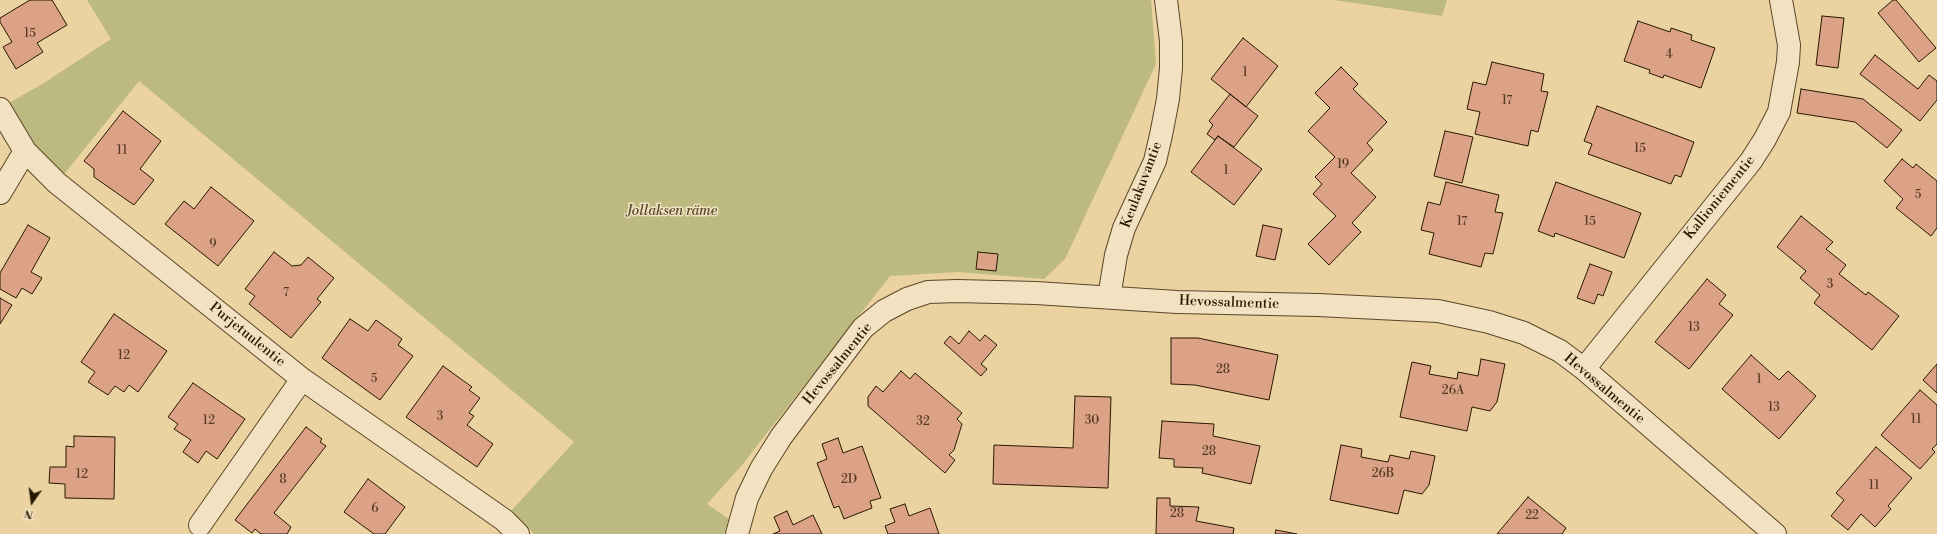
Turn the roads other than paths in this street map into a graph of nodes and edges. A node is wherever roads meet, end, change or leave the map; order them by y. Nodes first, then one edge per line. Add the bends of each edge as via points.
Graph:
1 (1166, 0) edge
2 (1782, 0) edge
3 (0, 109) edge
4 (25, 151) junction
5 (0, 193) edge
6 (1108, 297) junction
7 (1584, 369) junction
8 (302, 379) junction
9 (200, 525) dead end
10 (518, 534) edge
11 (737, 534) edge
12 (1775, 534) edge

1 - 6 street, Keulakuvantie via 1171,68 1164,121 1155,160 1122,235
2 - 7 street, Kallioniementie via 1789,45 1788,62 1779,112 1765,139 1751,162
3 - 4 street, Purjetuulentie
4 - 5 street
4 - 8 street, Purjetuulentie via 58,183
6 - 7 street, Hevossalmentie via 1177,302 1438,311 1524,333 1560,352
6 - 11 street, Hevossalmentie via 941,291 928,292 907,299 884,311 863,328 781,437 747,498
7 - 12 street, Hevossalmentie
8 - 9 street
8 - 10 street, Purjetuulentie via 504,520

